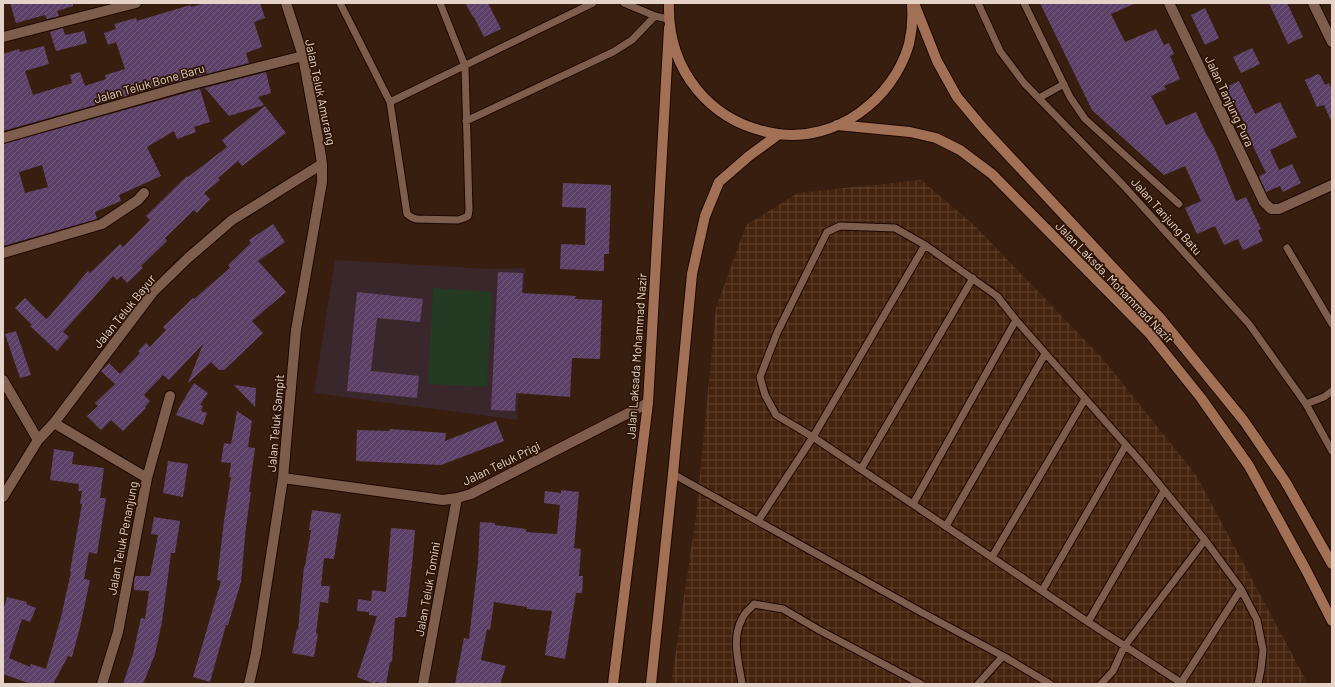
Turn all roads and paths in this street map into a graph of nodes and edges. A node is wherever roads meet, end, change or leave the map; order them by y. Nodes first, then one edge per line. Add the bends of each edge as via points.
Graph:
1 (136, 3) edge
2 (286, 3) edge
3 (340, 3) edge
4 (440, 3) edge
5 (593, 3) edge
6 (624, 3) edge
7 (669, 3) edge
8 (913, 3) edge
9 (978, 3) edge
10 (1024, 3) edge
11 (1169, 3) edge
12 (1314, 3) edge
13 (654, 16) junction
14 (669, 23) junction
15 (3, 37) edge
16 (1332, 42) edge
17 (303, 56) junction
18 (465, 66) junction
19 (1064, 84) junction
20 (1039, 98) junction
21 (390, 102) junction
22 (466, 120) junction
23 (837, 125) junction
24 (779, 134) junction
25 (3, 138) edge
26 (322, 164) junction
27 (1332, 185) edge
28 (144, 193) dead end
29 (1179, 204) dead end
30 (925, 245) junction
31 (1287, 248) dead end
32 (3, 253) edge
33 (973, 278) junction
34 (1016, 320) junction
35 (1332, 324) edge
36 (1046, 354) junction
37 (3, 380) edge
38 (1332, 391) edge
39 (170, 396) dead end
40 (1085, 399) junction
41 (648, 403) junction
42 (1306, 404) junction
43 (54, 423) junction
44 (813, 437) junction
45 (38, 440) junction
46 (1126, 445) junction
47 (1332, 451) edge
48 (861, 469) junction
49 (673, 474) junction
50 (147, 478) junction
51 (283, 478) junction
52 (1164, 491) junction
53 (3, 497) edge
54 (457, 498) junction
55 (913, 504) junction
56 (758, 521) junction
57 (946, 526) junction
58 (1205, 540) junction
59 (992, 558) junction
60 (1332, 564) edge
61 (1241, 589) junction
62 (1042, 591) junction
63 (1332, 621) edge
64 (1088, 622) junction
65 (1124, 647) junction
66 (1004, 656) junction
67 (1182, 683) edge
68 (102, 684) edge
69 (249, 684) edge
70 (423, 684) edge
71 (614, 684) edge
72 (651, 684) edge
73 (742, 684) edge
74 (921, 684) edge
75 (978, 684) edge
76 (1050, 684) edge
77 (1101, 684) edge
78 (1258, 684) edge

1 - 15 street
2 - 17 street, Jalan Teluk Amurang
3 - 21 lane
4 - 18 lane
5 - 18 lane
6 - 13 lane
7 - 14 main road, Jalan Laksada Mohammad Nazir
8 - 23 main road via 909,43 890,84 869,106
8 - 60 main road, Jalan Laksda. Mohammad Nazir via 937,61 957,97 1161,319 1244,422 1285,481
9 - 20 lane, Jalan Tanjung Batu via 1000,51
10 - 19 lane
11 - 27 street, Jalan Tanjung Pura via 1264,202 1271,209 1279,209
12 - 16 street
13 - 14 lane
13 - 22 lane via 632,40 613,52
14 - 24 main road via 674,50 684,72 714,108 756,129
14 - 41 main road, Jalan Laksada Mohammad Nazir
17 - 25 street, Jalan Teluk Bone Baru via 185,86
17 - 26 street, Jalan Teluk Amurang
18 - 21 lane
18 - 22 lane
19 - 20 lane
19 - 29 lane via 1085,119
20 - 42 lane, Jalan Tanjung Batu via 1124,185 1250,324
21 - 22 lane via 405,208 407,214 416,219 458,220 468,216
23 - 24 main road via 818,131
23 - 63 main road, Jalan Laksda. Mohammad Nazir via 910,132 936,138 960,150 997,180 1149,333 1201,398 1249,466
24 - 49 main road via 719,182 705,216 692,274
26 - 43 street, Jalan Teluk Bayur via 232,220 183,263 153,292
26 - 51 street, Jalan Teluk Sampit via 322,182 296,330
28 - 32 street via 138,200 102,224
30 - 33 lane
30 - 44 lane
30 - 44 lane via 895,228 840,226 827,232 777,333 760,377 765,395 776,414
31 - 35 lane
33 - 34 lane via 997,296
33 - 48 lane
34 - 36 lane
34 - 55 lane
36 - 40 lane
36 - 57 lane
37 - 45 street
38 - 42 lane
39 - 50 street
40 - 46 lane
40 - 59 lane
41 - 54 street, Jalan Teluk Prigi via 471,494
41 - 71 main road, Jalan Laksada Mohammad Nazir
42 - 47 lane, Jalan Tanjung Batu
43 - 45 street, Jalan Teluk Bayur
43 - 50 street, Jalan Teluk Penanjung
44 - 48 lane
44 - 56 lane
45 - 53 street, Jalan Teluk Bayur
46 - 52 lane
46 - 62 lane
48 - 55 lane
49 - 56 lane
49 - 72 main road
50 - 68 street, Jalan Teluk Penanjung via 118,632
51 - 54 street, Jalan Teluk Prigi via 443,500
51 - 69 street, Jalan Teluk Sampit
52 - 58 lane
52 - 64 lane
54 - 70 street, Jalan Teluk Tomini
55 - 57 lane
56 - 66 lane
57 - 59 lane
58 - 61 lane
58 - 65 lane
59 - 62 lane
61 - 67 lane
61 - 78 lane via 1257,620 1263,650
62 - 64 lane
64 - 65 lane
65 - 67 lane
65 - 77 lane via 1113,671
66 - 75 lane
66 - 76 lane
73 - 74 lane via 737,633 742,618 754,604 783,609

